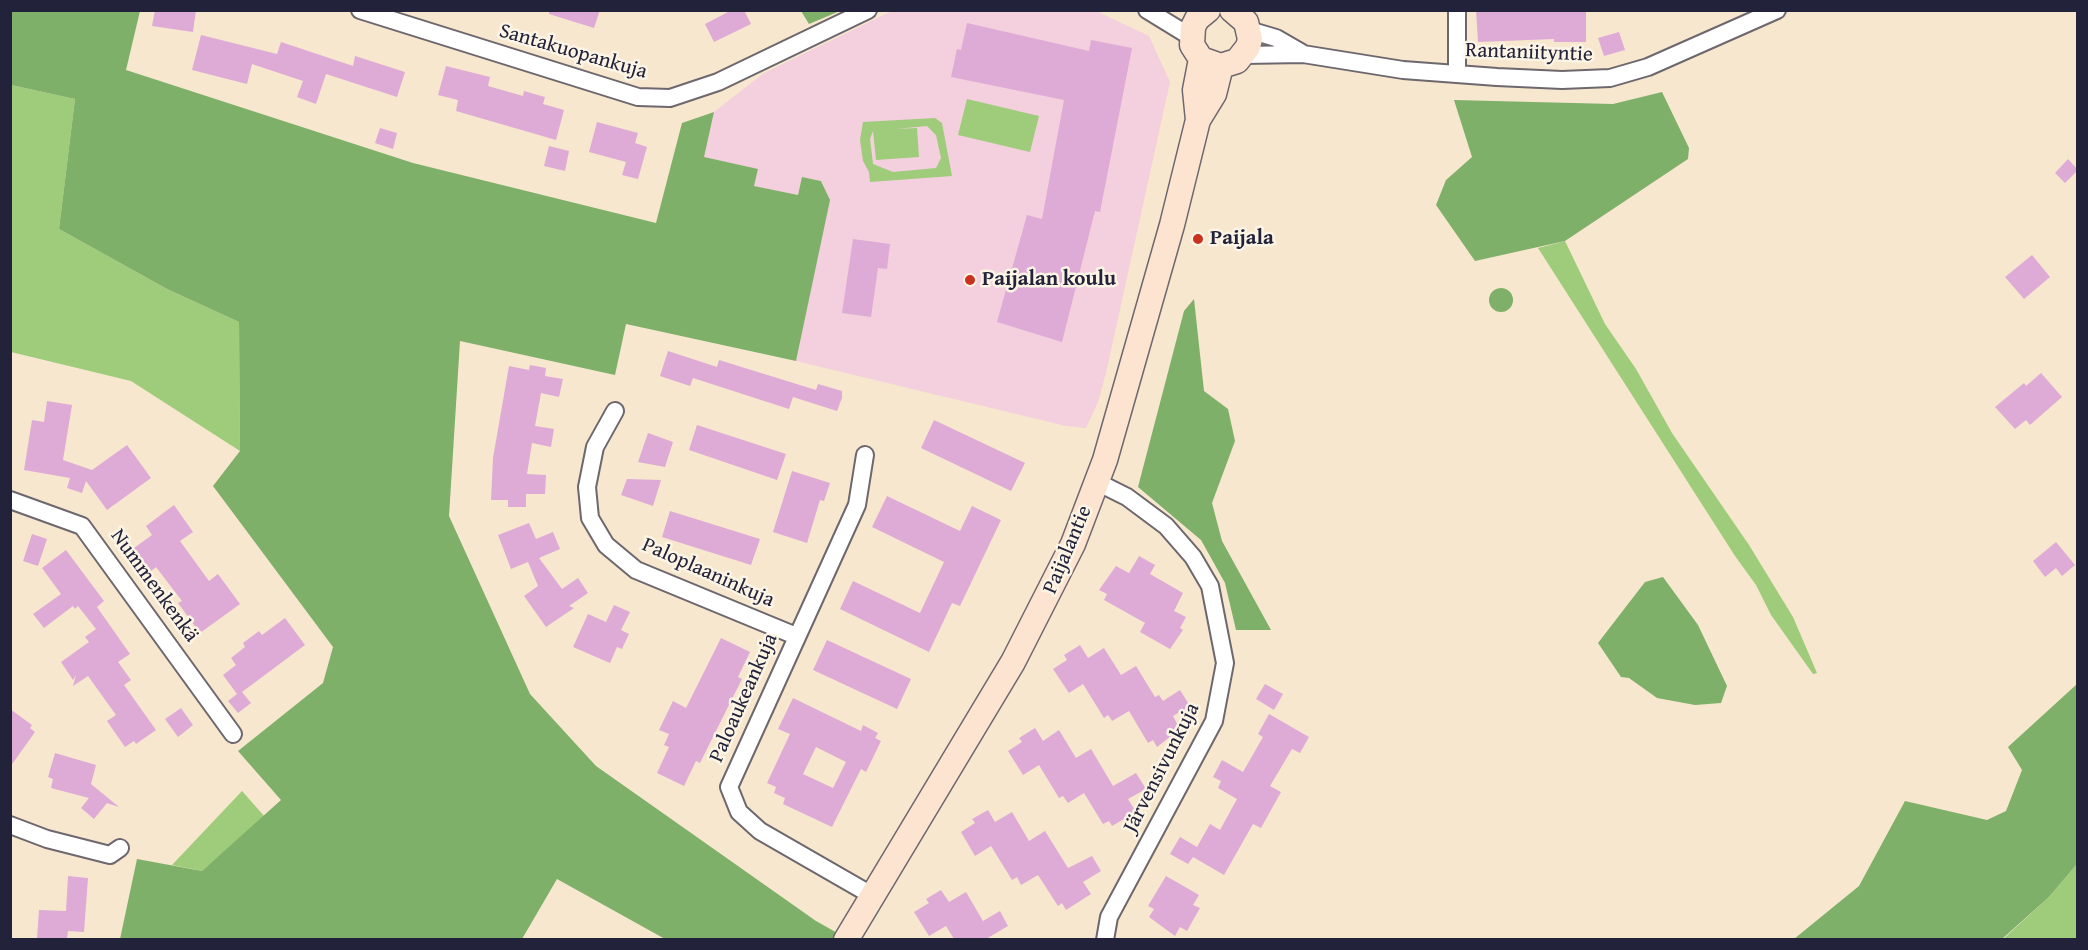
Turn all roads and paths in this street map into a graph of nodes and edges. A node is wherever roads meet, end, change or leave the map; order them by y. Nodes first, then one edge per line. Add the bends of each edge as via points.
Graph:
1 (360, 10) edge
2 (868, 10) edge
3 (1147, 10) edge
4 (1457, 10) edge
5 (1777, 10) edge
6 (1203, 11) edge
7 (1237, 16) edge
8 (1191, 37) junction
9 (1303, 54) junction
10 (1244, 55) junction
11 (1211, 62) junction
12 (1457, 74) junction
13 (615, 411) dead end
14 (865, 455) dead end
15 (1097, 482) junction
16 (10, 500) edge
17 (796, 636) junction
18 (233, 734) dead end
19 (10, 825) edge
20 (120, 848) dead end
21 (873, 896) junction
22 (846, 939) edge
23 (1105, 939) edge

1 - 2 street, Santakuopankuja via 638,97 670,98 718,82
3 - 8 street
4 - 12 street
5 - 12 street, Rantaniityntie via 1648,67 1610,78 1562,80
6 - 8 street via 1192,27
7 - 9 street, Rantaniityntie
7 - 10 street via 1248,47
8 - 11 street via 1196,53
9 - 10 street, Rantaniityntie
9 - 12 street, Rantaniityntie via 1402,70
10 - 11 street via 1229,65
11 - 15 street, Paijalantie via 1214,94 1198,120 1138,348
13 - 17 street, Paloplaaninkuja via 595,447 587,487 590,518 606,546 636,570
14 - 17 street, Paloaukeankuja via 857,505
15 - 21 street, Paijalantie via 1073,544 1013,662
15 - 23 street, Järvensivunkuja via 1127,497 1166,526 1193,557 1210,586 1225,663 1214,721 1109,917
16 - 18 street, Nummenkenkä via 82,526
17 - 21 street, Paloaukeankuja via 729,787 739,812 760,831
19 - 20 street via 110,855
21 - 22 street, Paijalantie

